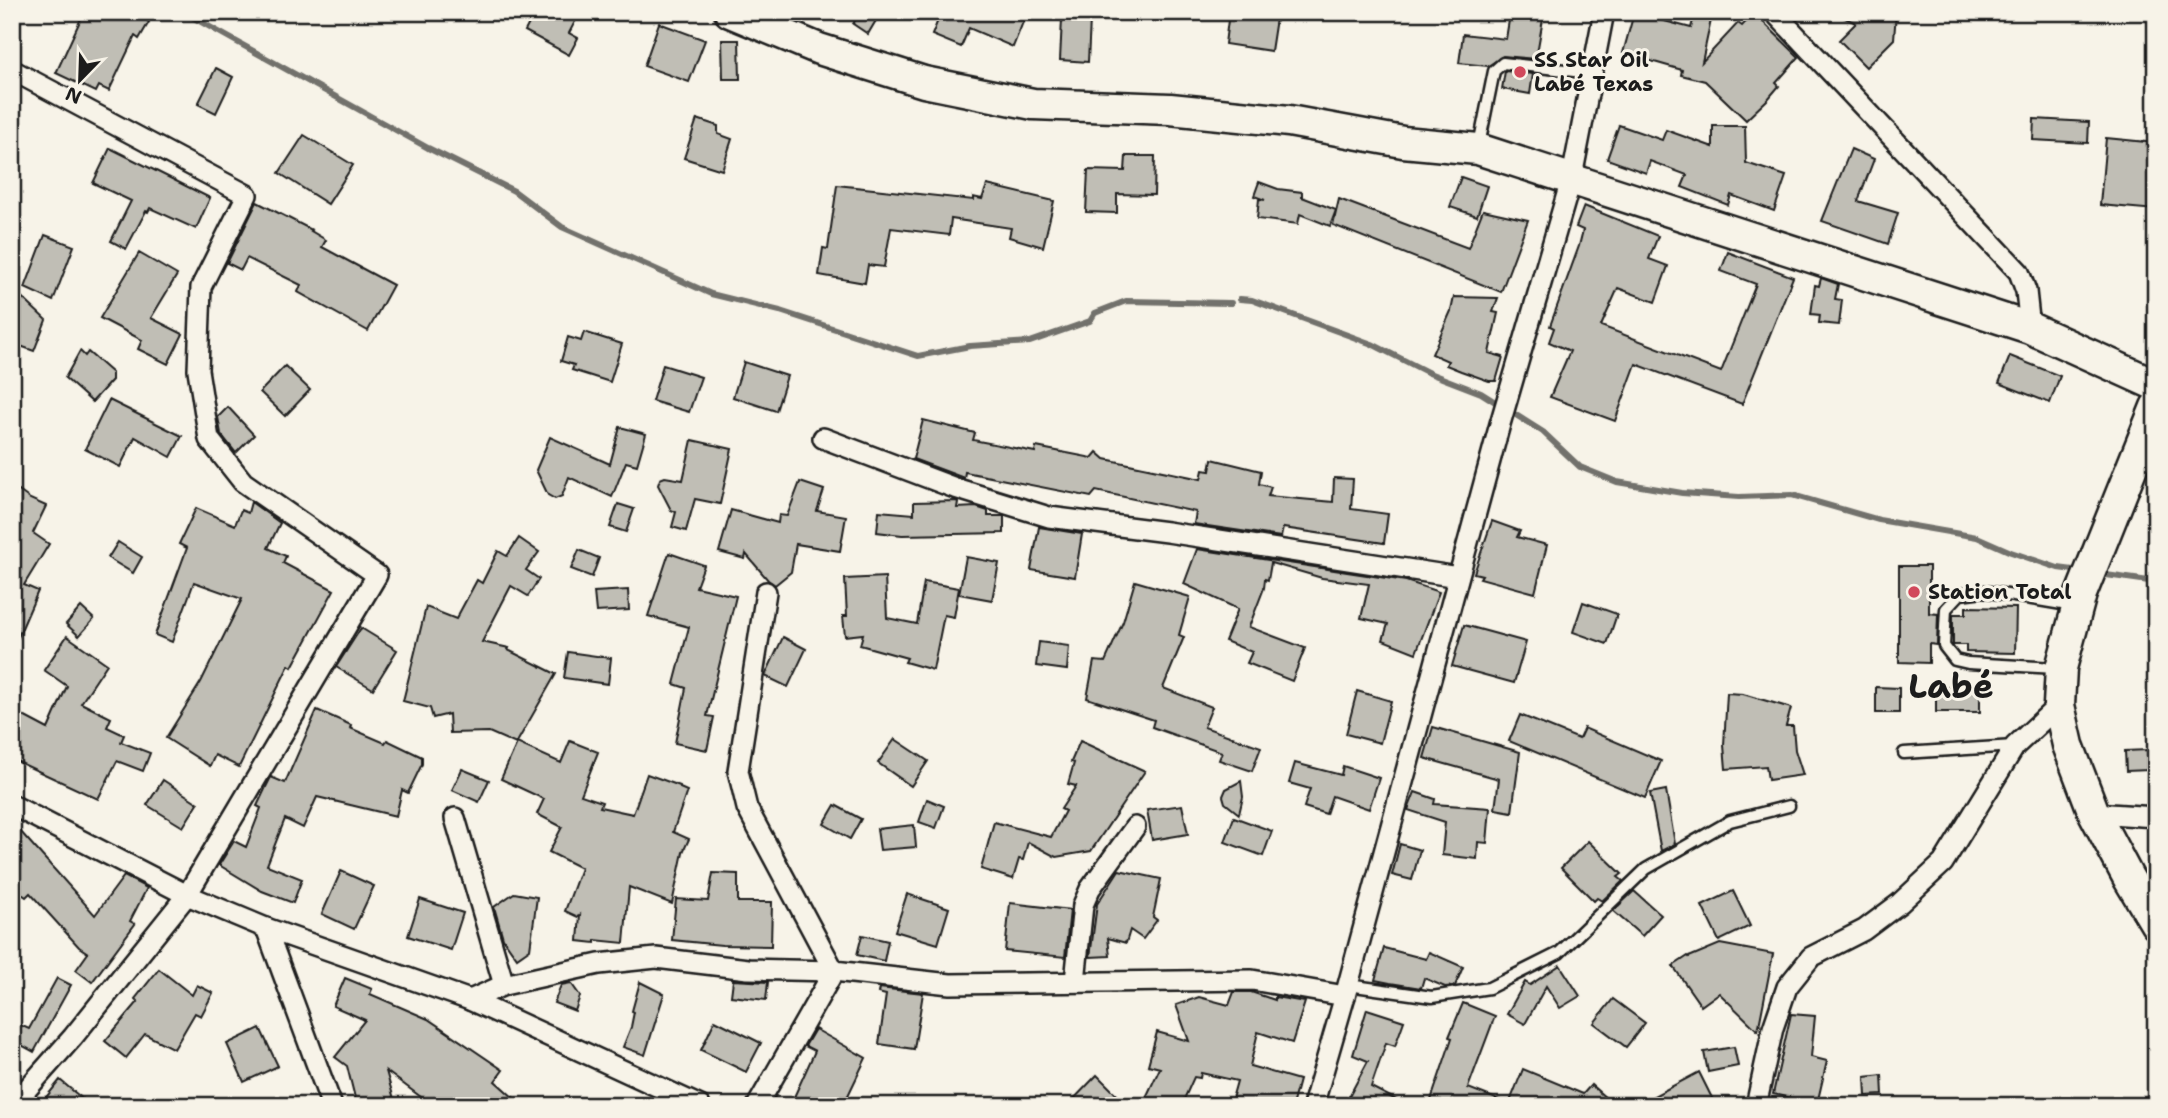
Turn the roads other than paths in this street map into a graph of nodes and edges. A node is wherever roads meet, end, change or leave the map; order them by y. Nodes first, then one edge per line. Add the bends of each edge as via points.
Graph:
1 (730, 12) edge
2 (1604, 12) edge
3 (1774, 12) edge
4 (12, 70) edge
5 (1592, 74) junction
6 (1478, 149) junction
7 (1572, 177) junction
8 (2030, 328) junction
9 (2156, 386) edge
10 (2156, 407) edge
11 (823, 439) dead end
12 (1458, 577) junction
13 (766, 592) dead end
14 (2079, 600) junction
15 (2061, 668) junction
16 (2059, 705) junction
17 (2015, 746) junction
18 (1904, 754) dead end
19 (12, 805) edge
20 (1789, 806) dead end
21 (2094, 813) junction
22 (2156, 817) edge
23 (455, 818) dead end
24 (1135, 827) dead end
25 (187, 895) junction
26 (2156, 924) edge
27 (266, 928) junction
28 (834, 971) junction
29 (1075, 981) junction
30 (504, 985) junction
31 (1347, 991) junction
32 (470, 1000) junction
33 (12, 1106) edge
34 (332, 1106) edge
35 (700, 1106) edge
36 (757, 1106) edge
37 (1313, 1106) edge
38 (1756, 1106) edge

1 - 6 main road via 819,49 924,82 1033,104 1170,109 1289,121 1403,142
2 - 5 street
3 - 8 street via 2019,272
4 - 25 street via 247,195 201,288 198,370 209,439 243,482 377,575
5 - 6 lane via 1503,63 1494,71
5 - 7 street
6 - 7 main road
7 - 8 main road
7 - 12 street
8 - 9 main road
10 - 14 main road
11 - 12 street via 1049,517
12 - 31 street
13 - 28 street via 738,771 747,808
14 - 15 main road
14 - 15 lane via 1983,591 1961,594 1946,609 1944,646 1955,660
15 - 16 main road
16 - 17 street
16 - 21 main road via 2068,745
17 - 18 lane
17 - 38 street via 1943,863 1864,930 1811,957 1787,987
19 - 25 street
20 - 31 lane via 1730,821 1646,869 1559,953 1489,988 1432,997
21 - 22 street
21 - 26 main road
23 - 30 street
24 - 29 street via 1083,905
25 - 27 street
25 - 33 street via 74,1037
27 - 32 street
27 - 34 street
28 - 29 street via 950,984
28 - 30 street via 748,969 656,958 599,964
28 - 36 street
29 - 31 street via 1252,980
30 - 32 street
31 - 37 street
32 - 35 street

